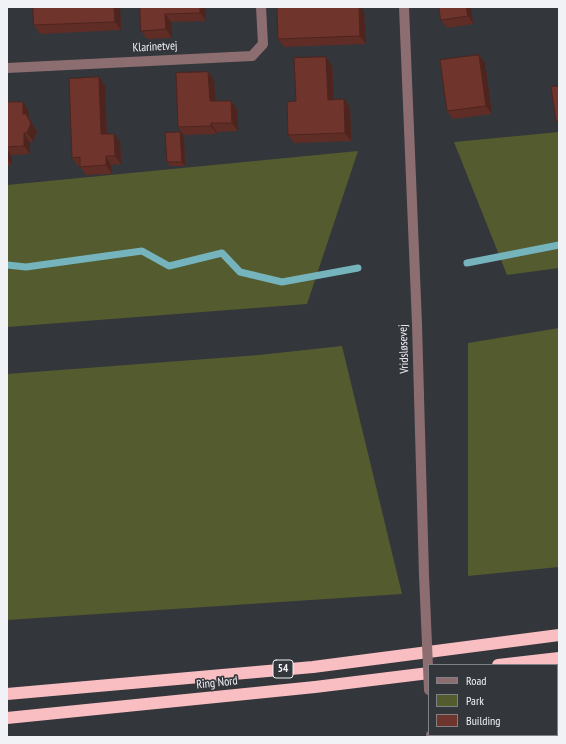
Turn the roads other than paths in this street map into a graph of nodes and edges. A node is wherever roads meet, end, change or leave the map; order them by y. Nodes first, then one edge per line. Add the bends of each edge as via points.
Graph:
1 (261, 7) edge
2 (404, 7) edge
3 (7, 68) edge
4 (559, 635) edge
5 (559, 658) edge
6 (507, 664) edge
7 (428, 667) edge
8 (428, 673) edge
9 (7, 694) edge
10 (7, 718) edge

1 - 3 street, Klarinetvej via 263,44 252,56
2 - 7 street, Vridsløsevej, bridge
4 - 9 highway, 54 via 313,666
5 - 6 highway
8 - 10 highway, Ring Nord / 54

